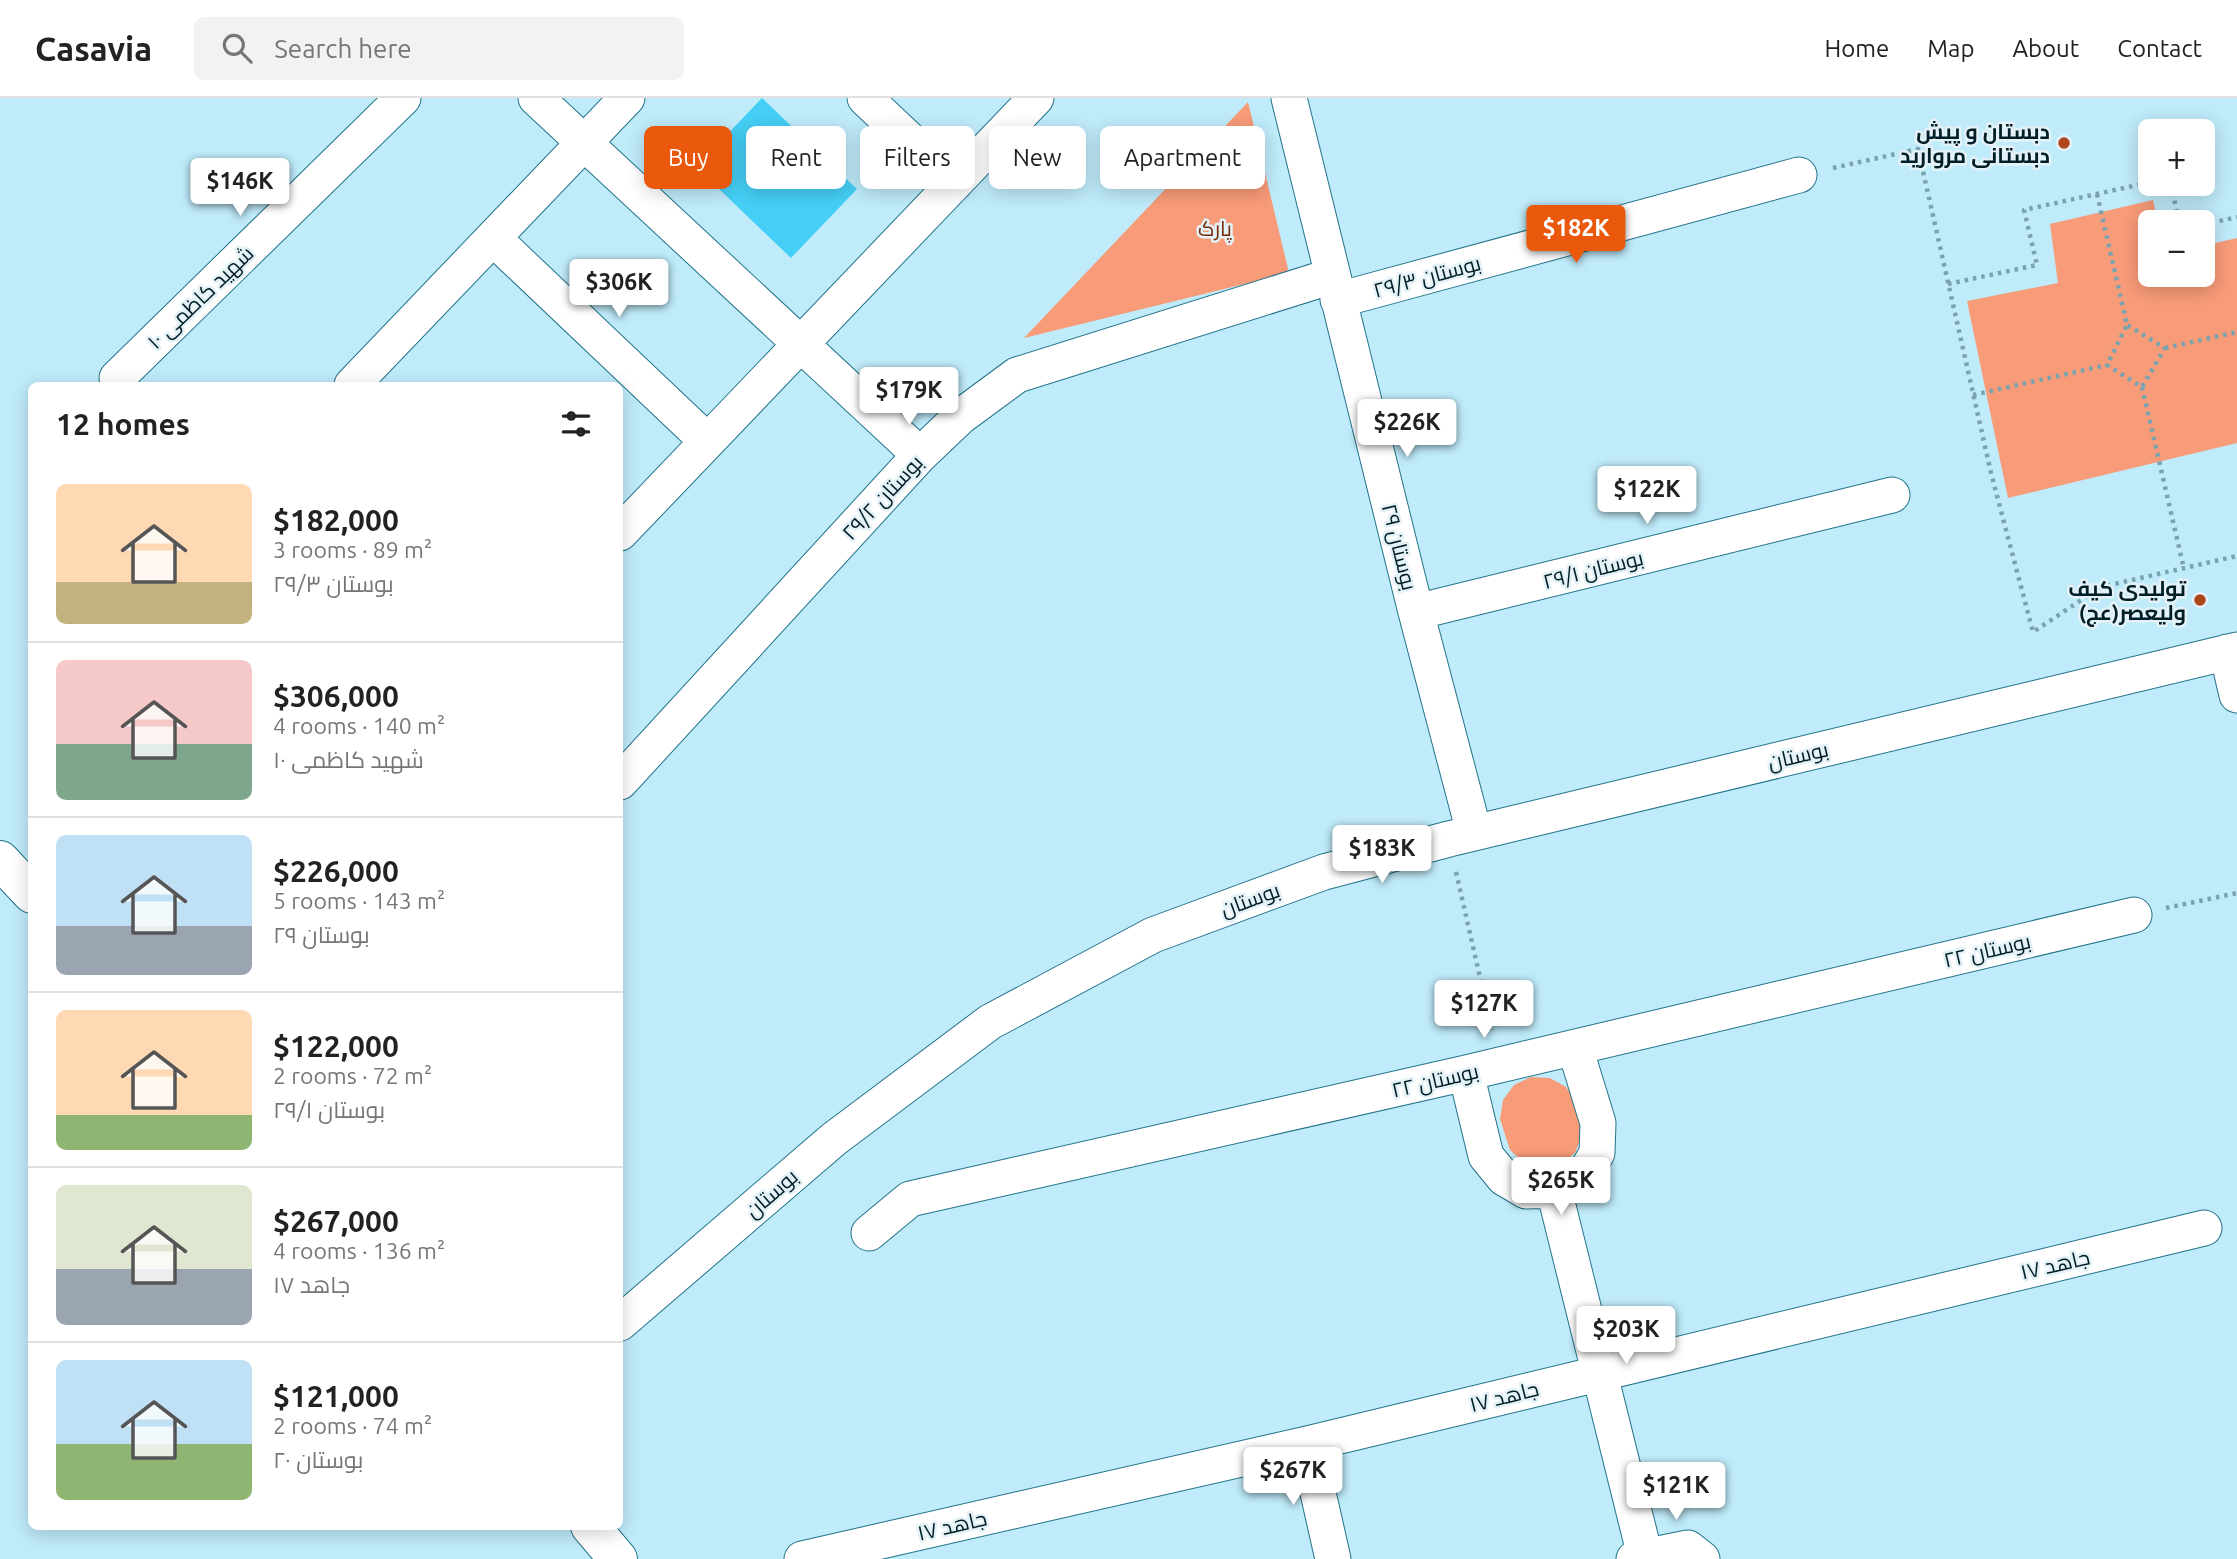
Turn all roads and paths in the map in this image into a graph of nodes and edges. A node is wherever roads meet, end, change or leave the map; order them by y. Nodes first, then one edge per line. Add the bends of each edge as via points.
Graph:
1 (403, 98) edge
2 (536, 98) edge
3 (627, 98) edge
4 (865, 98) edge
5 (1036, 98) edge
6 (1289, 98) edge
7 (894, 126) edge
8 (584, 143) junction
9 (975, 161) edge
10 (1799, 175) joint
11 (2138, 185) edge
12 (948, 189) edge
13 (2097, 194) junction
14 (2237, 217) edge
15 (2215, 222) edge
16 (493, 238) junction
17 (1948, 284) junction
18 (1335, 288) junction
19 (2127, 326) junction
20 (2237, 332) edge
21 (800, 344) junction
22 (2165, 348) junction
23 (2107, 365) junction
24 (117, 378) dead end
25 (355, 382) edge
26 (2142, 387) junction
27 (1973, 395) junction
28 (707, 441) junction
29 (920, 455) junction
30 (1892, 495) dead end
31 (623, 530) edge
32 (2237, 556) edge
33 (2184, 569) junction
34 (1416, 612) junction
35 (2232, 651) edge
36 (2237, 695) edge
37 (623, 779) edge
38 (1462, 835) junction
39 (0, 860) edge
40 (28, 890) edge
41 (2237, 892) edge
42 (2134, 915) joint
43 (1575, 1048) junction
44 (1500, 1065) junction
45 (1466, 1073) junction
46 (1554, 1190) junction
47 (2204, 1228) dead end
48 (869, 1233) dead end
49 (623, 1320) edge
50 (1599, 1372) junction
51 (1307, 1444) junction
52 (593, 1530) edge
53 (1640, 1558) edge
54 (618, 1559) edge
55 (802, 1559) edge
56 (1333, 1559) edge
57 (1702, 1559) edge

1 - 24 street, شهید کاظمی ۱۰
2 - 8 street
3 - 8 street
4 - 7 street
5 - 9 street
6 - 18 street, بوستان ۲۹
8 - 16 street
8 - 21 street
10 - 17 path via 1918,149
10 - 18 street, بوستان ۲۹/۳
11 - 13 path
12 - 21 street
13 - 17 path via 2024,211 2037,265
13 - 19 path
14 - 15 path
16 - 25 street
16 - 28 street
17 - 27 path
18 - 29 street, بوستان ۲۹/۲ via 1017,375 960,417
18 - 34 street, بوستان ۲۹
19 - 22 path
19 - 23 path
20 - 22 path
21 - 28 street
21 - 29 street
22 - 26 path
23 - 26 path
23 - 27 path
26 - 33 path
27 - 33 path via 2033,632 2101,587
28 - 31 street
29 - 37 street, بوستان ۲۹/۲
30 - 34 street, بوستان ۲۹/۱
32 - 33 path
34 - 38 street, بوستان ۲۹
35 - 36 street
35 - 38 street, بوستان
38 - 44 path
38 - 49 street, بوستان via 1324,872 1153,935 990,1023 834,1139
39 - 40 main road
41 - 42 path
42 - 43 street, بوستان ۲۲
43 - 44 street, بوستان ۲۲
43 - 46 street via 1598,1123 1597,1153 1583,1177
44 - 45 street, بوستان ۲۲
45 - 46 street via 1486,1156 1504,1178 1526,1191
45 - 48 street, بوستان ۲۲ via 910,1199
46 - 50 street
47 - 50 street, جاهد ۱۷
50 - 51 street, جاهد ۱۷
50 - 53 street
51 - 55 street, جاهد ۱۷
51 - 56 street
52 - 54 main road
53 - 57 street via 1688,1548

